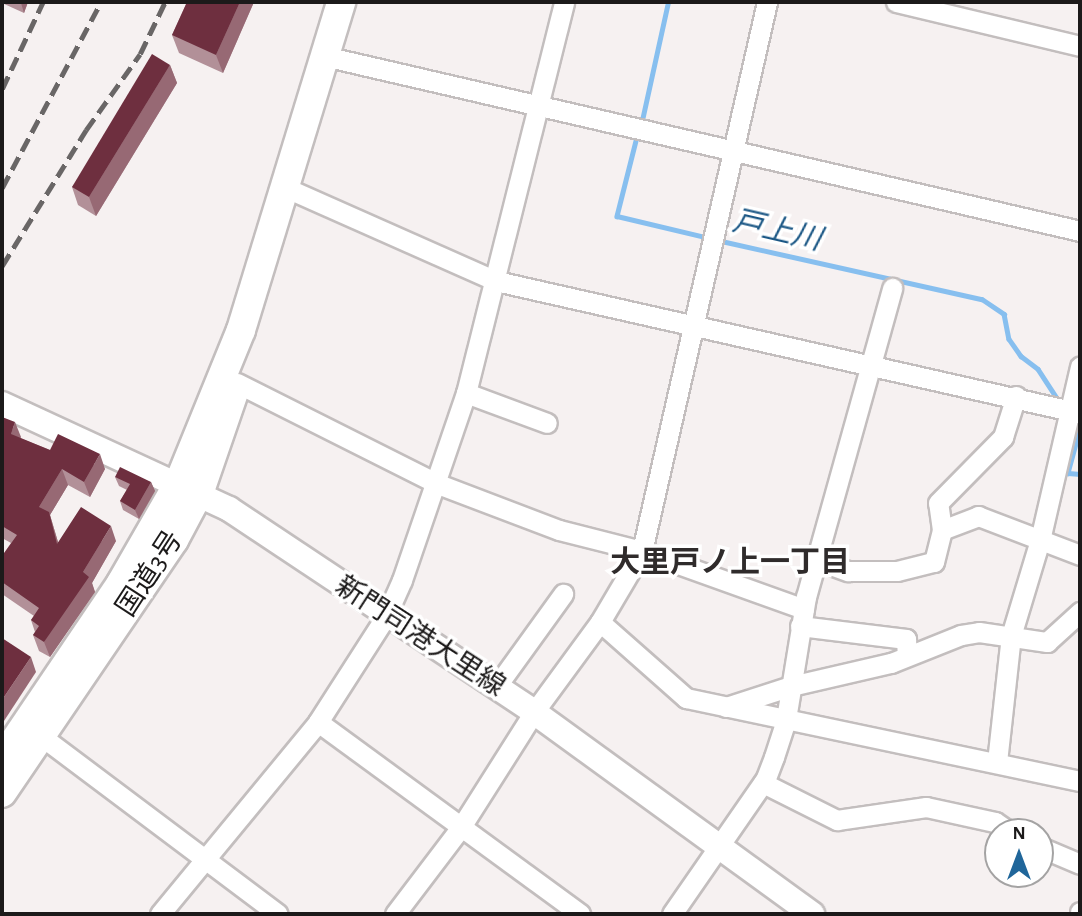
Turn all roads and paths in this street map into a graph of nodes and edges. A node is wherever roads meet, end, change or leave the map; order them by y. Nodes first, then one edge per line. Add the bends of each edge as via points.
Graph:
1 (341, 2) edge
2 (564, 2) edge
3 (767, 2) edge
4 (896, 2) edge
5 (1080, 46) edge
6 (324, 56) junction
7 (539, 106) junction
8 (734, 150) junction
9 (284, 187) junction
10 (1080, 231) edge
11 (496, 281) junction
12 (892, 288) dead end
13 (692, 325) junction
14 (241, 330) junction
15 (873, 364) junction
16 (1080, 367) edge
17 (236, 383) junction
18 (466, 393) junction
19 (1016, 396) junction
20 (2, 404) edge
21 (1076, 412) edge
22 (547, 423) dead end
23 (438, 484) junction
24 (189, 487) junction
25 (942, 530) junction
26 (1040, 540) junction
27 (642, 551) junction
28 (1080, 555) edge
29 (817, 560) junction
30 (563, 594) dead end
31 (1080, 612) edge
32 (386, 616) junction
33 (802, 617) junction
34 (600, 622) junction
35 (1011, 636) junction
36 (907, 656) junction
37 (791, 686) junction
38 (496, 687) junction
39 (725, 707) junction
40 (534, 712) junction
41 (786, 719) junction
42 (318, 722) junction
43 (34, 731) junction
44 (2, 759) edge
45 (997, 762) junction
46 (1080, 780) edge
47 (763, 783) junction
48 (2, 793) edge
49 (984, 820) edge
50 (461, 827) junction
51 (720, 849) junction
52 (1054, 853) edge
53 (203, 859) junction
54 (1080, 864) edge
55 (160, 914) edge
56 (278, 914) edge
57 (395, 914) edge
58 (580, 914) edge
59 (672, 914) edge
60 (812, 914) edge

1 - 6 highway, 国道3号
2 - 7 street
3 - 8 street
4 - 5 street
6 - 7 street
6 - 9 highway, 国道3号
7 - 8 street
7 - 11 street
8 - 10 street
8 - 13 street
9 - 11 street
9 - 14 highway, 国道3号
11 - 13 street
11 - 18 street
12 - 15 street
13 - 15 street
13 - 27 street
14 - 17 highway, 国道3号
14 - 24 highway, 国道3号
15 - 19 street
15 - 29 street
16 - 21 street
17 - 23 street
17 - 24 highway, 国道3号
18 - 22 street
18 - 23 street
19 - 21 street
19 - 25 street via 1003,437 938,503
20 - 24 main road, 新門司港大里線
21 - 26 street
23 - 27 street via 559,530
23 - 32 street
24 - 32 main road, 新門司港大里線
24 - 43 highway, 国道3号 via 174,540
25 - 26 street via 978,516
25 - 29 street via 934,562 897,571 848,571
26 - 28 street
26 - 35 street
27 - 33 street
27 - 34 street
29 - 33 street
30 - 38 street
31 - 35 street via 1047,642
32 - 38 main road, 新門司港大里線
32 - 42 street
33 - 36 street via 906,639
33 - 37 street
34 - 39 street via 686,698
34 - 40 street
35 - 36 street via 970,633
35 - 45 street
36 - 37 street
37 - 39 street
37 - 41 street
38 - 40 main road, 新門司港大里線
39 - 41 street
40 - 50 street
40 - 51 main road, 新門司港大里線
41 - 45 street
41 - 47 street
42 - 50 street
42 - 53 street
43 - 44 highway, 国道3号
43 - 48 highway, 国道3号
43 - 53 street
45 - 46 street
47 - 49 street via 838,820 926,807
47 - 51 street
50 - 57 street
50 - 58 street
51 - 59 street
51 - 60 main road, 新門司港大里線
52 - 54 street
53 - 55 street
53 - 56 street

